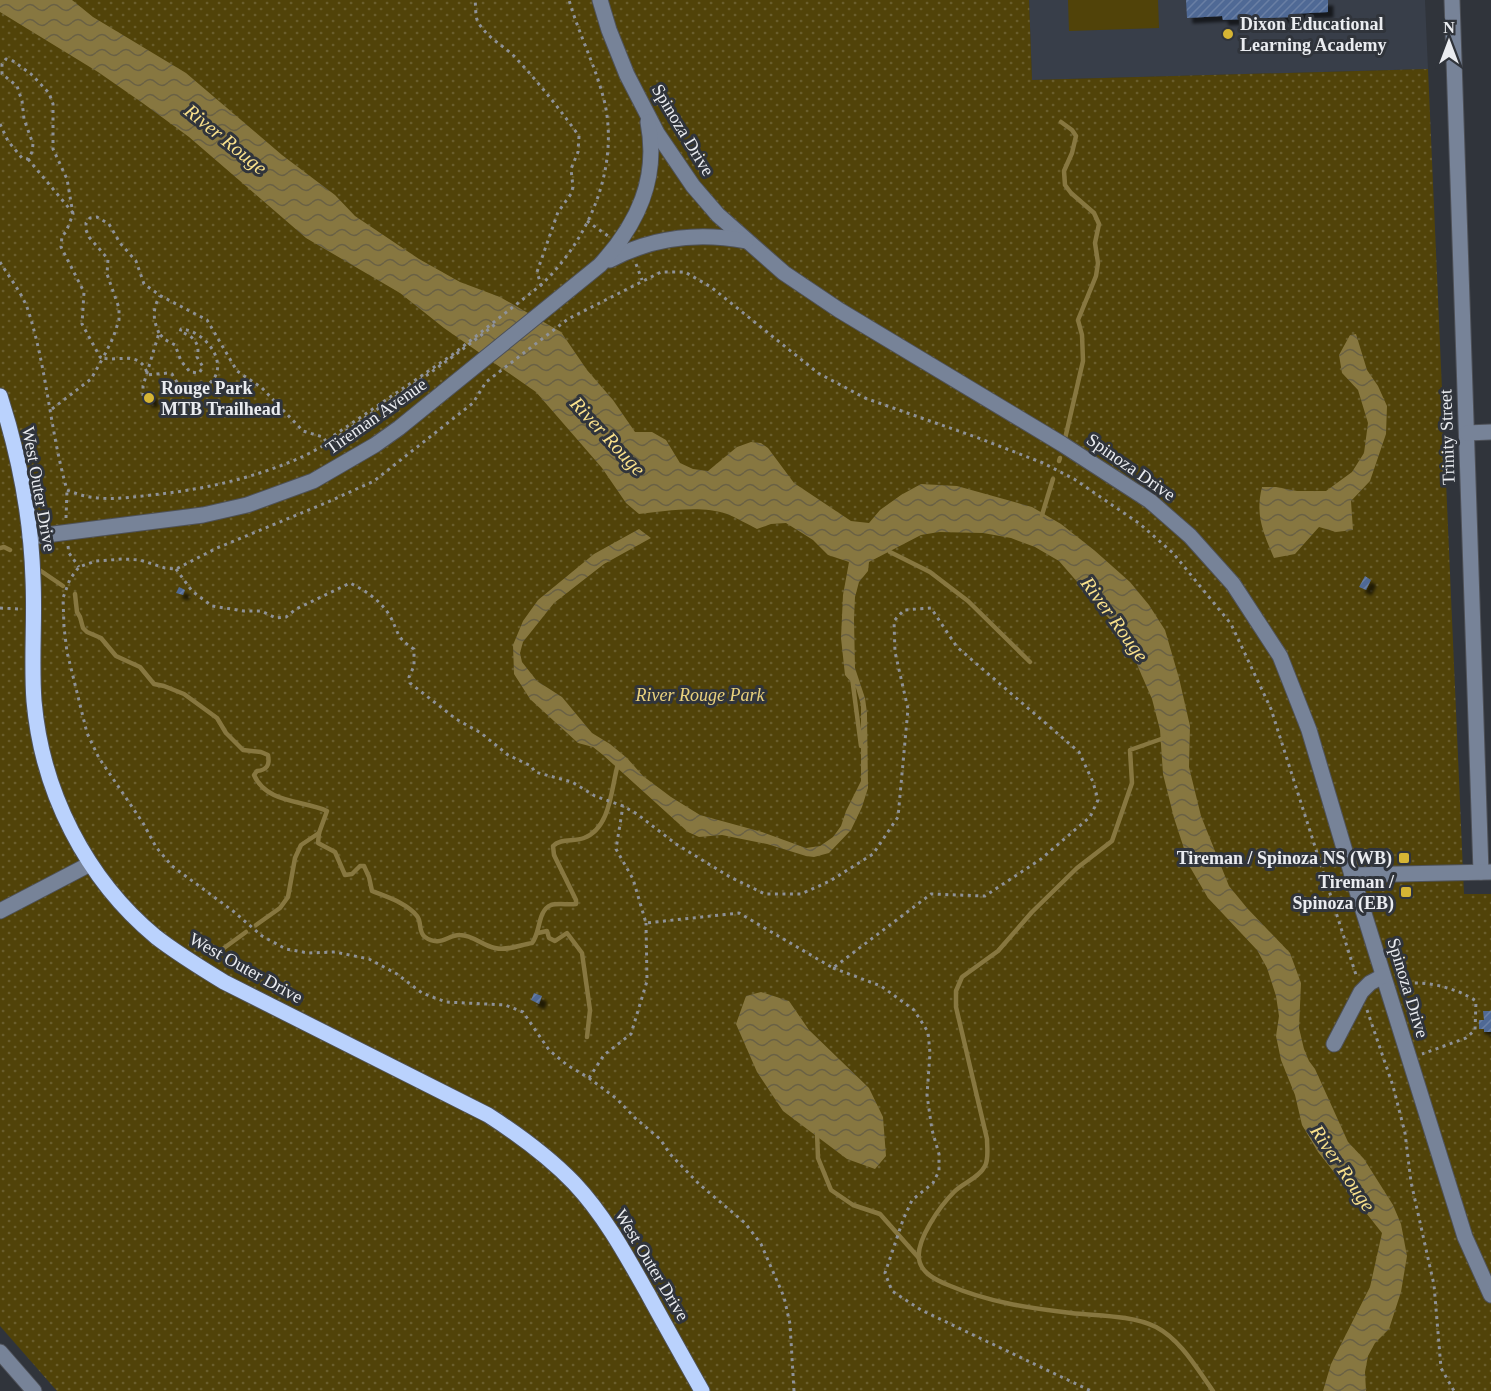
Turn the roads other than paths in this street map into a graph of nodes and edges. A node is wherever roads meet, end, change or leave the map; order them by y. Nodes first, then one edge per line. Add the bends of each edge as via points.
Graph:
1 (600, 0) edge
2 (1452, 0) edge
3 (646, 110) junction
4 (746, 241) junction
5 (600, 265) junction
6 (0, 396) edge
7 (1491, 432) edge
8 (1467, 433) junction
9 (30, 537) junction
10 (90, 864) junction
11 (1486, 872) edge
12 (1352, 875) junction
13 (0, 911) edge
14 (1385, 982) junction
15 (1334, 1044) dead end
16 (1491, 1295) edge
17 (0, 1352) edge
18 (34, 1391) edge
19 (702, 1391) edge

1 - 3 street, Spinoza Drive via 627,75
2 - 8 street, Trinity Street
3 - 4 street, Spinoza Drive via 670,155 693,186
3 - 5 street via 651,153 644,196 628,231
4 - 5 street via 714,236 674,238 636,248
4 - 12 street, Spinoza Drive via 784,273 839,310 1150,501 1190,536 1233,584 1280,656 1309,730
5 - 9 street, Tireman Avenue via 375,445 289,491 203,515
6 - 9 main road, West Outer Drive via 21,475
7 - 8 street
8 - 11 street, Trinity Street
9 - 10 main road, West Outer Drive via 33,678 39,736 59,804
10 - 13 street
10 - 19 main road, West Outer Drive via 132,915 190,962 488,1115 552,1162 575,1184 622,1248
11 - 12 street
12 - 14 street, Spinoza Drive
14 - 15 street via 1370,983 1361,992
14 - 16 street, Spinoza Drive via 1465,1237
17 - 18 street

